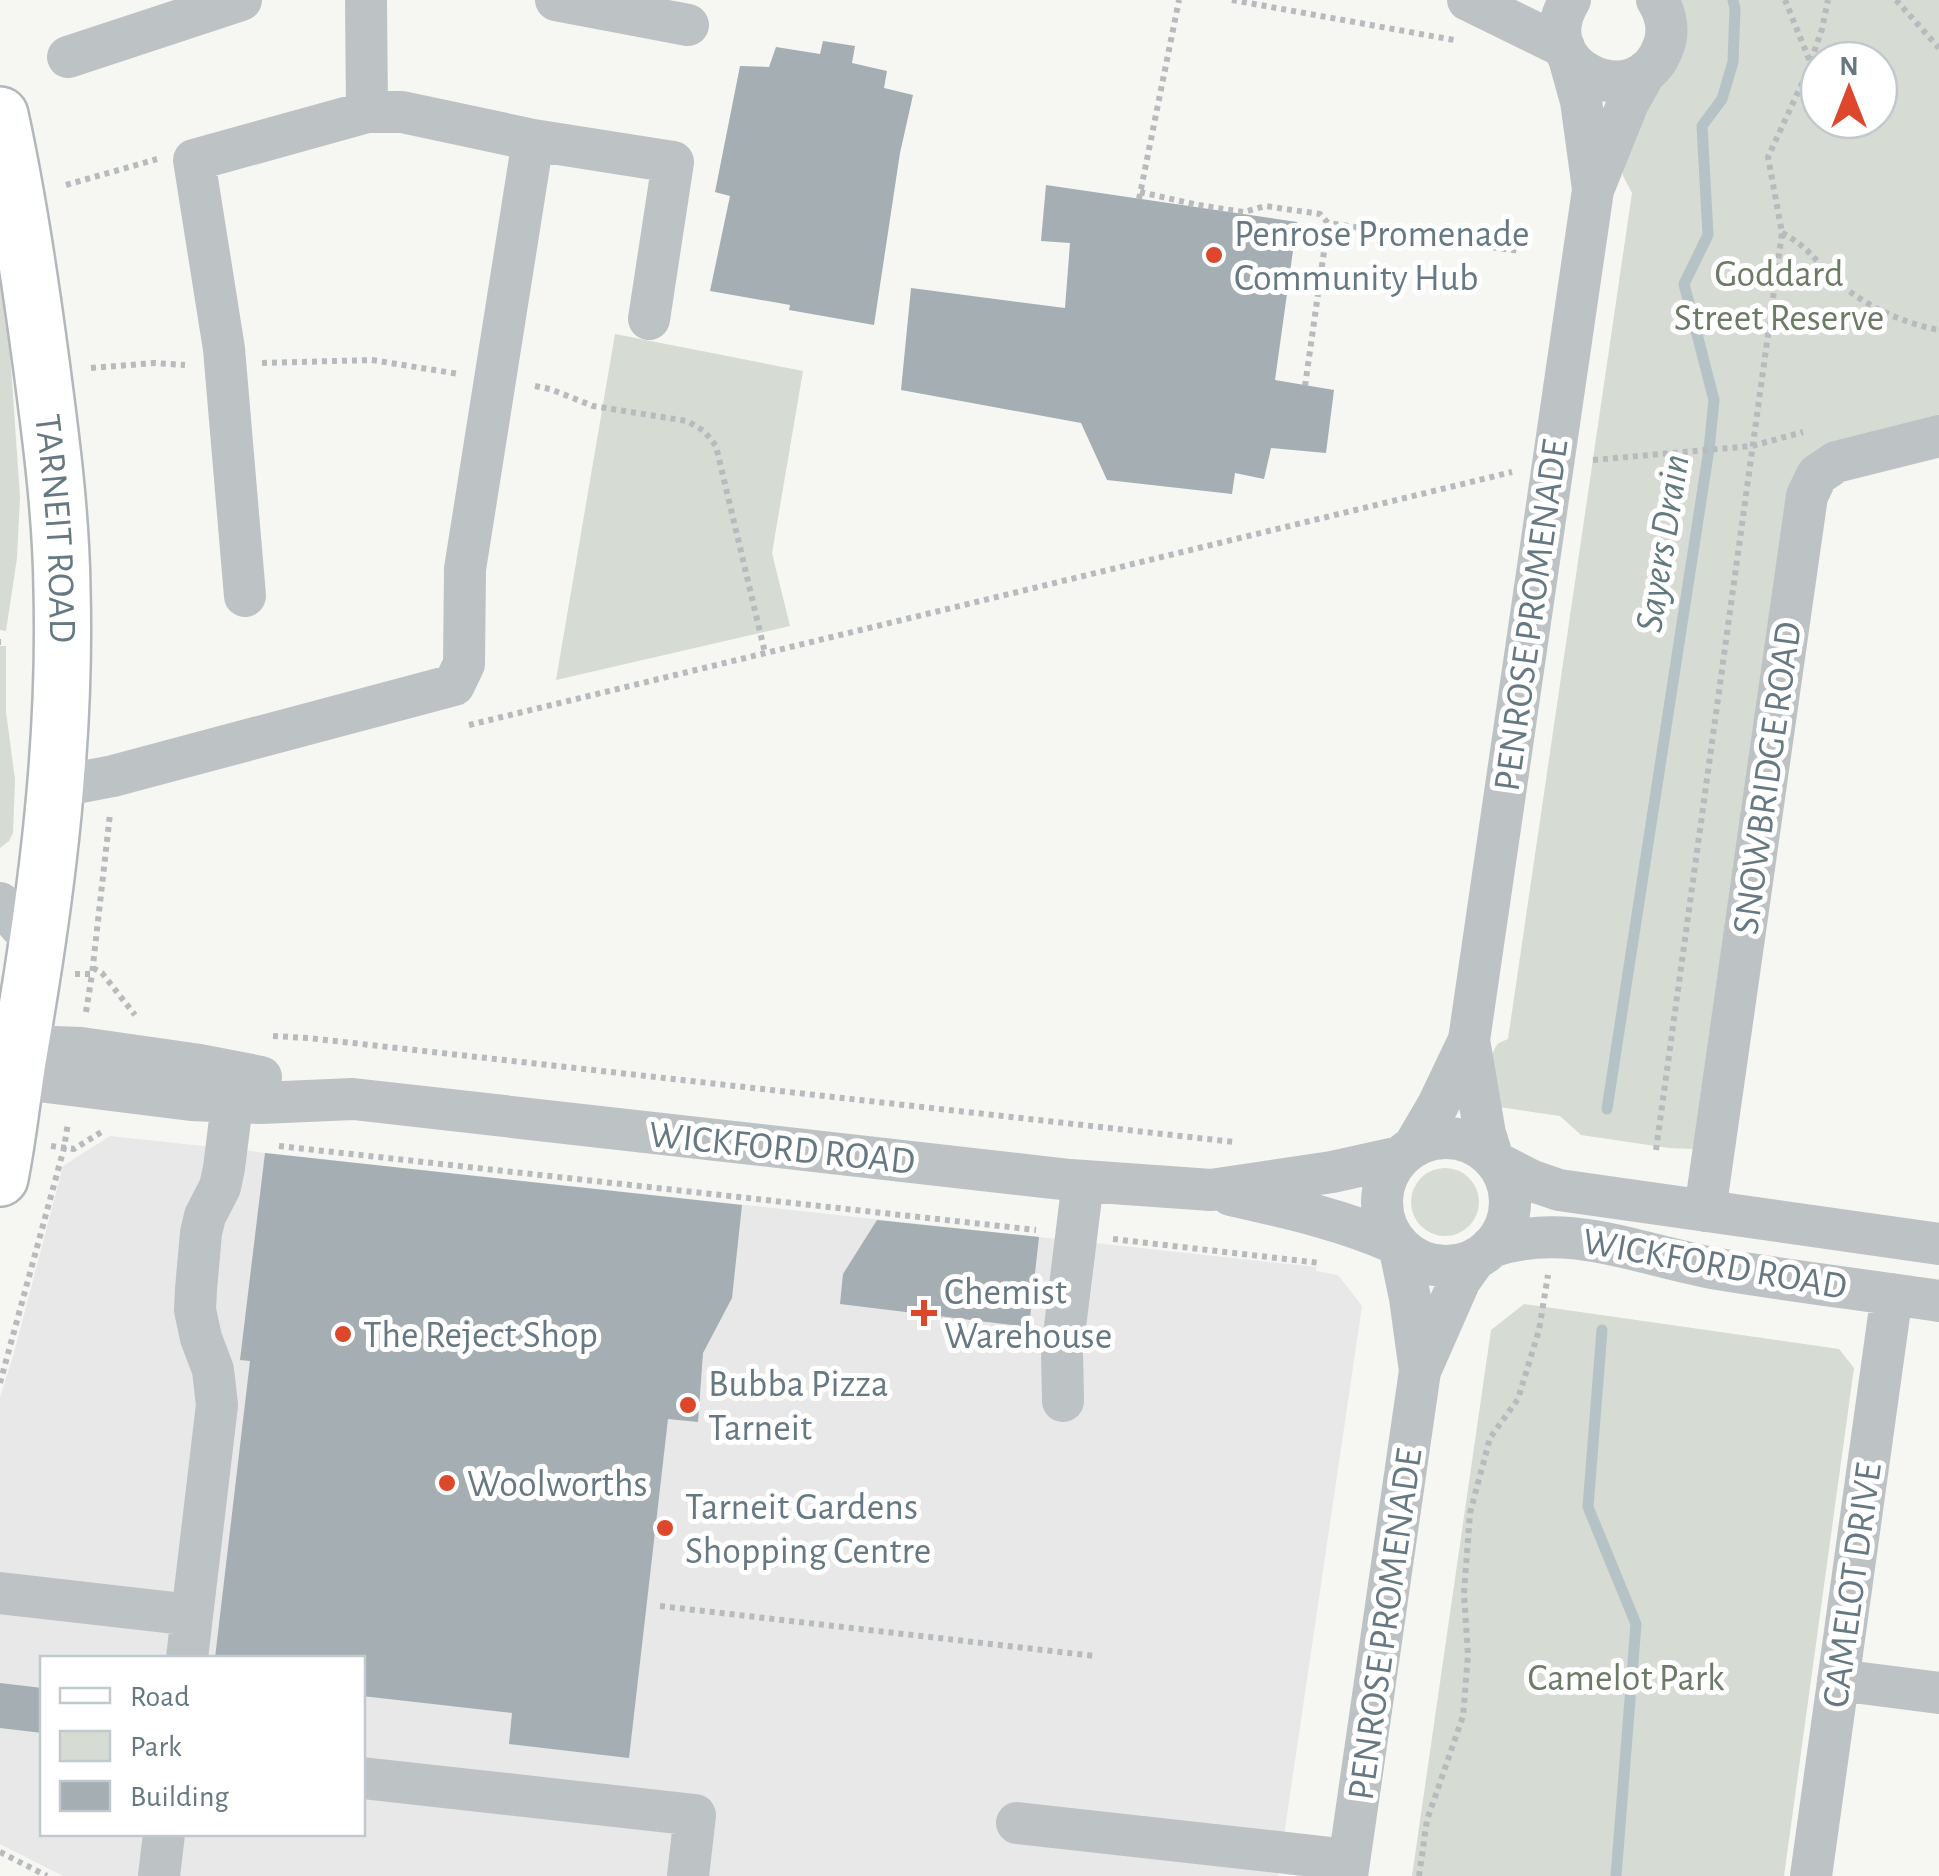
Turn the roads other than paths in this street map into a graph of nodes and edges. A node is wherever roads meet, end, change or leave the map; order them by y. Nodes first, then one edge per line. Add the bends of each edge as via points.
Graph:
1 (241, 0) edge
2 (366, 0) edge
3 (556, 0) edge
4 (1468, 0) edge
5 (1570, 0) edge
6 (1657, 0) edge
7 (688, 24) dead end
8 (1566, 52) junction
9 (68, 57) dead end
10 (1646, 72) junction
11 (367, 112) junction
12 (0, 115) edge
13 (533, 140) junction
14 (1593, 190) junction
15 (649, 319) dead end
16 (1939, 436) edge
17 (245, 596) dead end
18 (56, 786) junction
19 (0, 904) edge
20 (36, 960) junction
21 (1468, 1040) junction
22 (9, 1061) edge
23 (232, 1105) junction
24 (1407, 1152) junction
25 (4, 1159) edge
26 (1495, 1161) junction
27 (1082, 1182) junction
28 (1211, 1190) junction
29 (1706, 1212) junction
30 (1939, 1244) edge
31 (1398, 1245) junction
32 (1483, 1253) junction
33 (1892, 1294) junction
34 (1939, 1301) edge
35 (1420, 1372) junction
36 (1064, 1402) dead end
37 (0, 1593) edge
38 (192, 1615) junction
39 (187, 1656) edge
40 (1838, 1680) junction
41 (1939, 1694) edge
42 (365, 1778) edge
43 (1017, 1823) dead end
44 (164, 1836) edge
45 (1348, 1868) edge
46 (159, 1876) edge
47 (688, 1876) edge
48 (1811, 1876) edge

1 - 9 street
2 - 11 street
3 - 7 street
4 - 8 street
5 - 8 street via 1560,33
6 - 10 street, PENROSE PROMENADE via 1665,42
8 - 10 street via 1596,79 1613,82
8 - 14 street, PENROSE PROMENADE
10 - 14 street, PENROSE PROMENADE
11 - 13 street via 402,112
11 - 17 street via 194,160 224,348
12 - 18 main road, TARNEIT ROAD via 27,260 58,499 62,677
13 - 15 street via 673,162
13 - 18 street via 465,569 464,664 454,685
14 - 21 street, PENROSE PROMENADE
16 - 29 street, SNOWBRIDGE ROAD via 1836,462 1817,475 1806,496
18 - 20 main road, TARNEIT ROAD
19 - 20 street
20 - 22 main road, TARNEIT ROAD
21 - 24 street, PENROSE PROMENADE
21 - 26 street, PENROSE PROMENADE
22 - 23 street, WICKFORD ROAD via 78,1067
22 - 25 main road, TARNEIT ROAD
23 - 27 street, WICKFORD ROAD via 310,1086 354,1100
23 - 38 street via 220,1187 201,1233 196,1290 217,1405
24 - 26 street via 1454,1138
24 - 28 street, WICKFORD ROAD via 1332,1172
24 - 31 street via 1387,1176 1382,1200
26 - 29 street, WICKFORD ROAD via 1560,1190
26 - 32 street via 1510,1202 1505,1227
27 - 28 street, WICKFORD ROAD
27 - 36 street via 1062,1351
28 - 31 street, WICKFORD ROAD via 1344,1223
29 - 30 street, WICKFORD ROAD
31 - 32 street via 1429,1264 1455,1265
31 - 35 street, PENROSE PROMENADE
32 - 33 street, WICKFORD ROAD via 1504,1242 1581,1238 1720,1269
32 - 35 street, PENROSE PROMENADE via 1460,1280
33 - 34 street, WICKFORD ROAD
33 - 40 street, CAMELOT DRIVE
35 - 45 street, PENROSE PROMENADE
37 - 38 street
38 - 39 street
40 - 41 street
40 - 48 street, CAMELOT DRIVE
42 - 47 street via 695,1814
43 - 45 street
44 - 46 street

